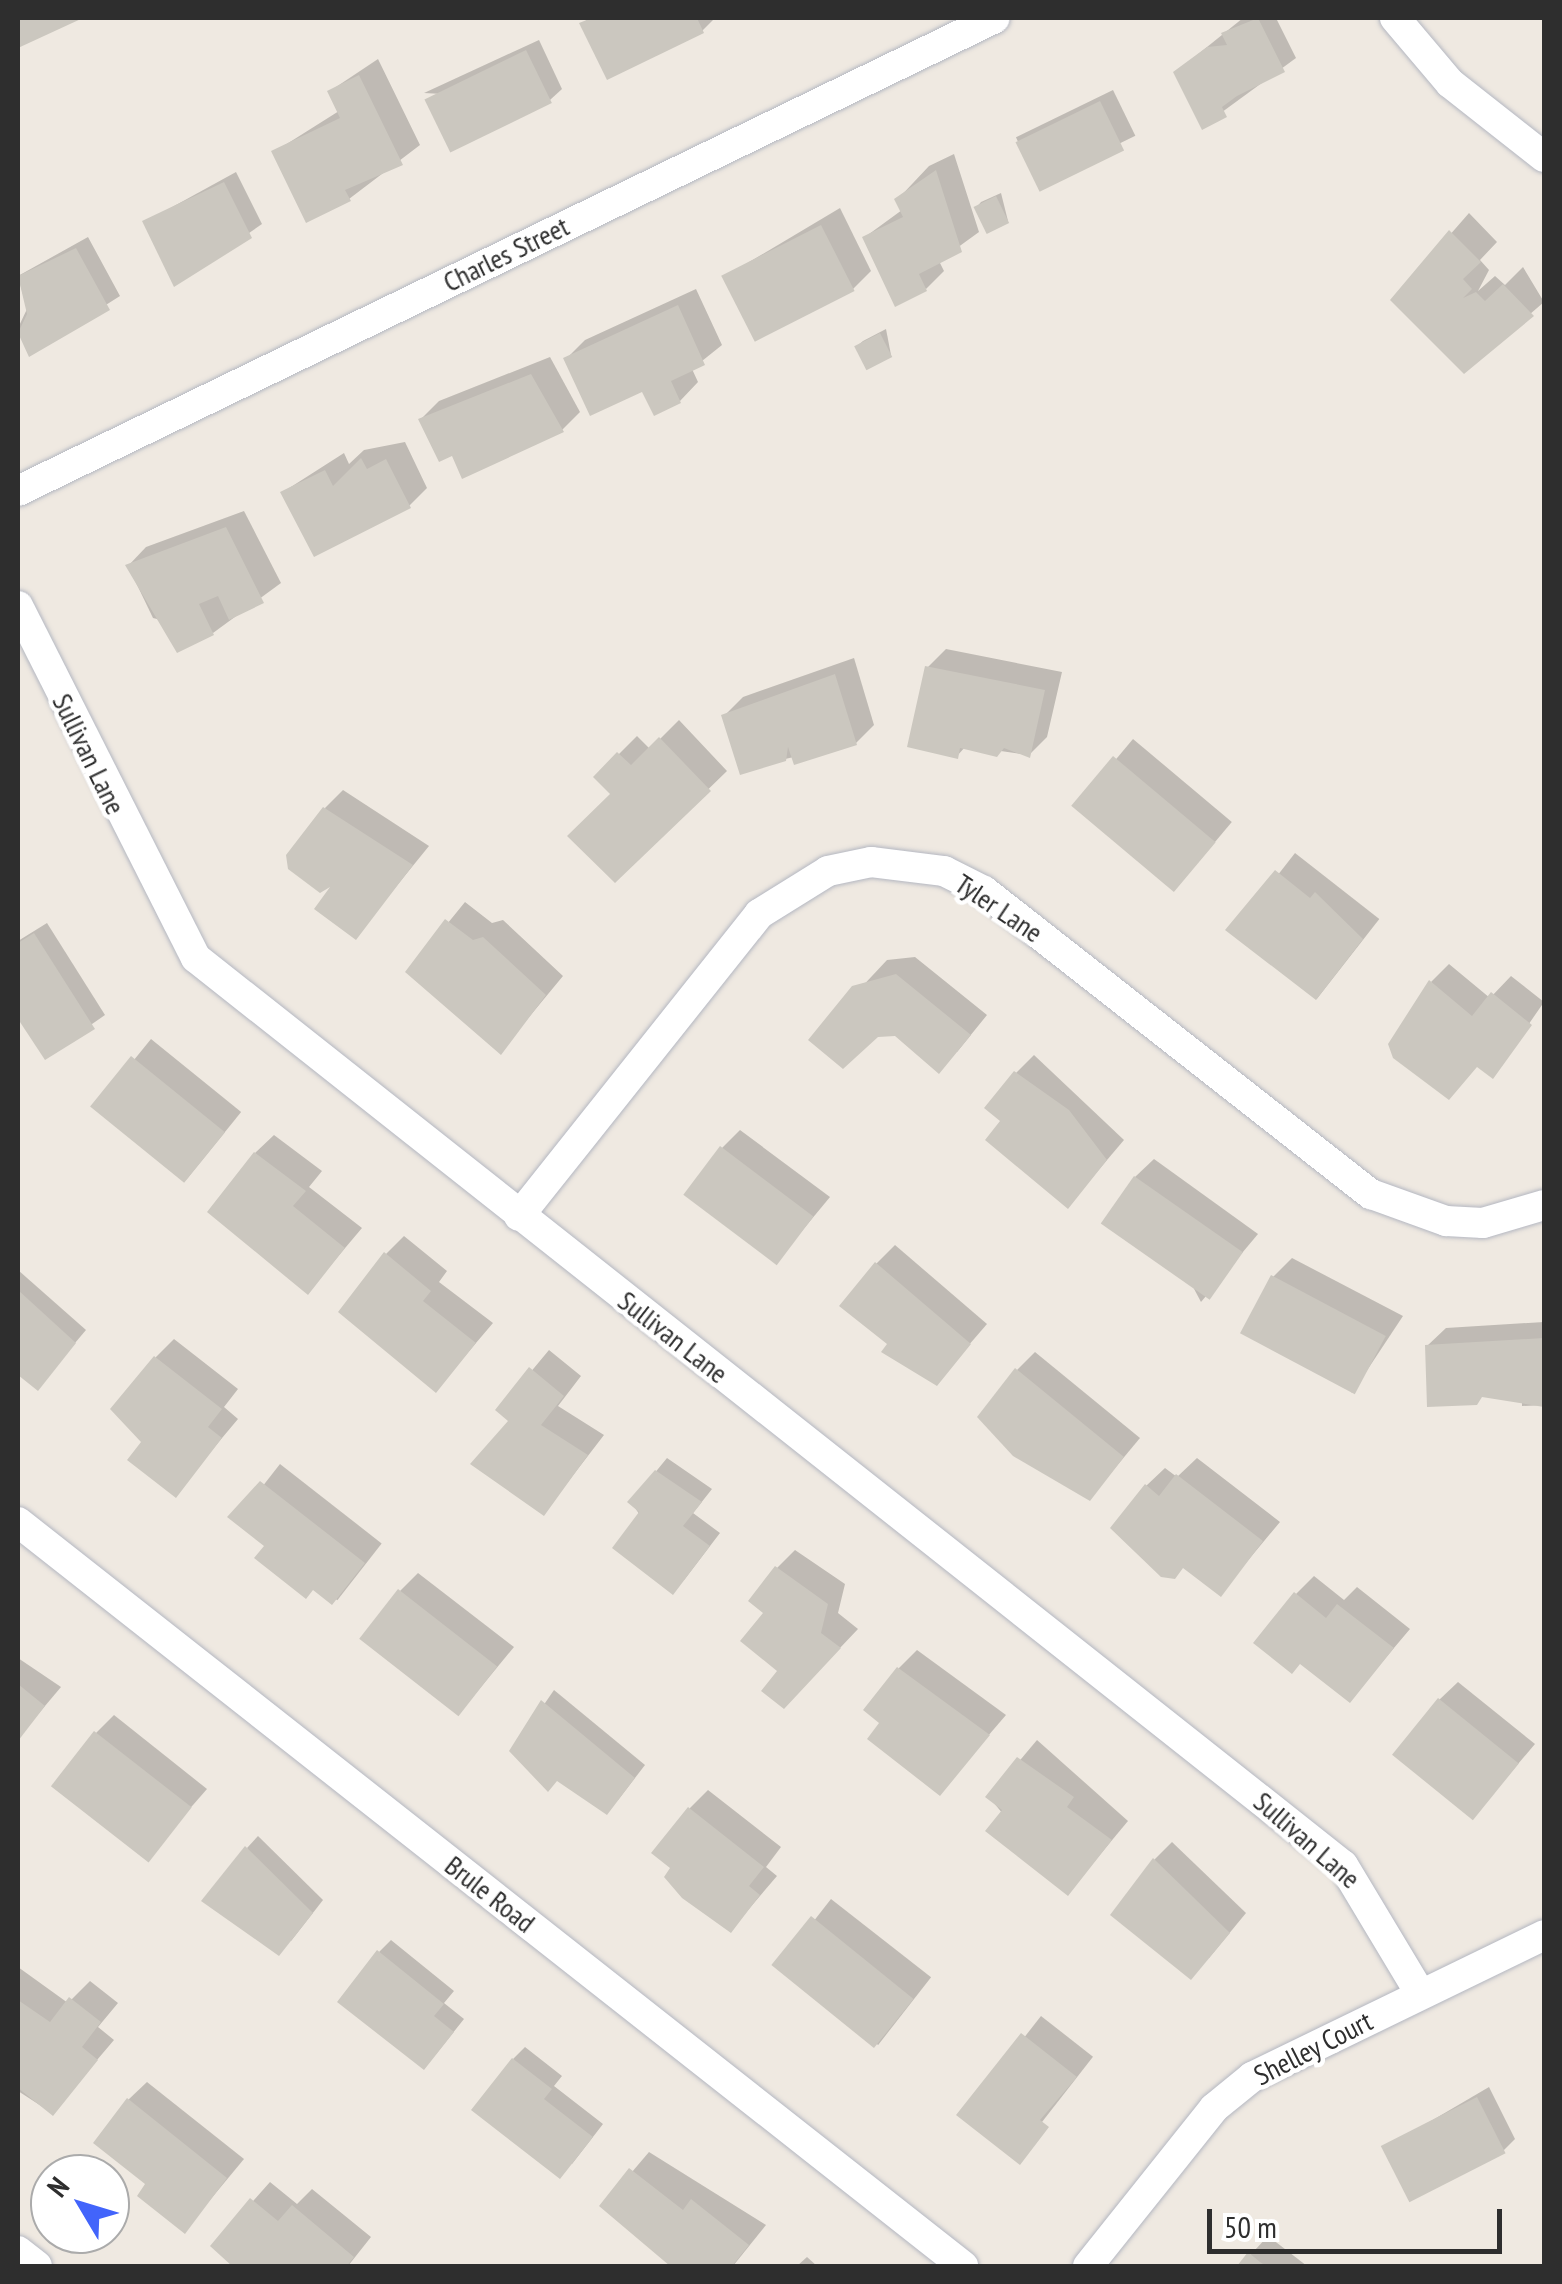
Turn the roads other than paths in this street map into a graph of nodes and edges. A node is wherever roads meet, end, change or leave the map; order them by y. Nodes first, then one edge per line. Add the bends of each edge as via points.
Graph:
1 (995, 18) edge
2 (1395, 18) edge
3 (1544, 157) edge
4 (18, 491) edge
5 (18, 606) edge
6 (1544, 1206) edge
7 (520, 1216) junction
8 (18, 1522) edge
9 (1544, 1935) edge
10 (1420, 1994) junction
11 (18, 2251) edge
12 (37, 2266) edge
13 (963, 2266) edge
14 (1088, 2266) edge

1 - 4 street, Charles Street
2 - 3 street via 1450,83
5 - 7 street, Sullivan Lane via 196,958
6 - 7 street, Tyler Lane via 1483,1222 1446,1221 1370,1194 984,891 944,872 871,862 810,879 760,914
7 - 10 street, Sullivan Lane via 1344,1865
8 - 13 street, Brule Road
9 - 10 street, Shelley Court
10 - 14 street, Shelley Court via 1252,2078 1214,2108
11 - 12 street

